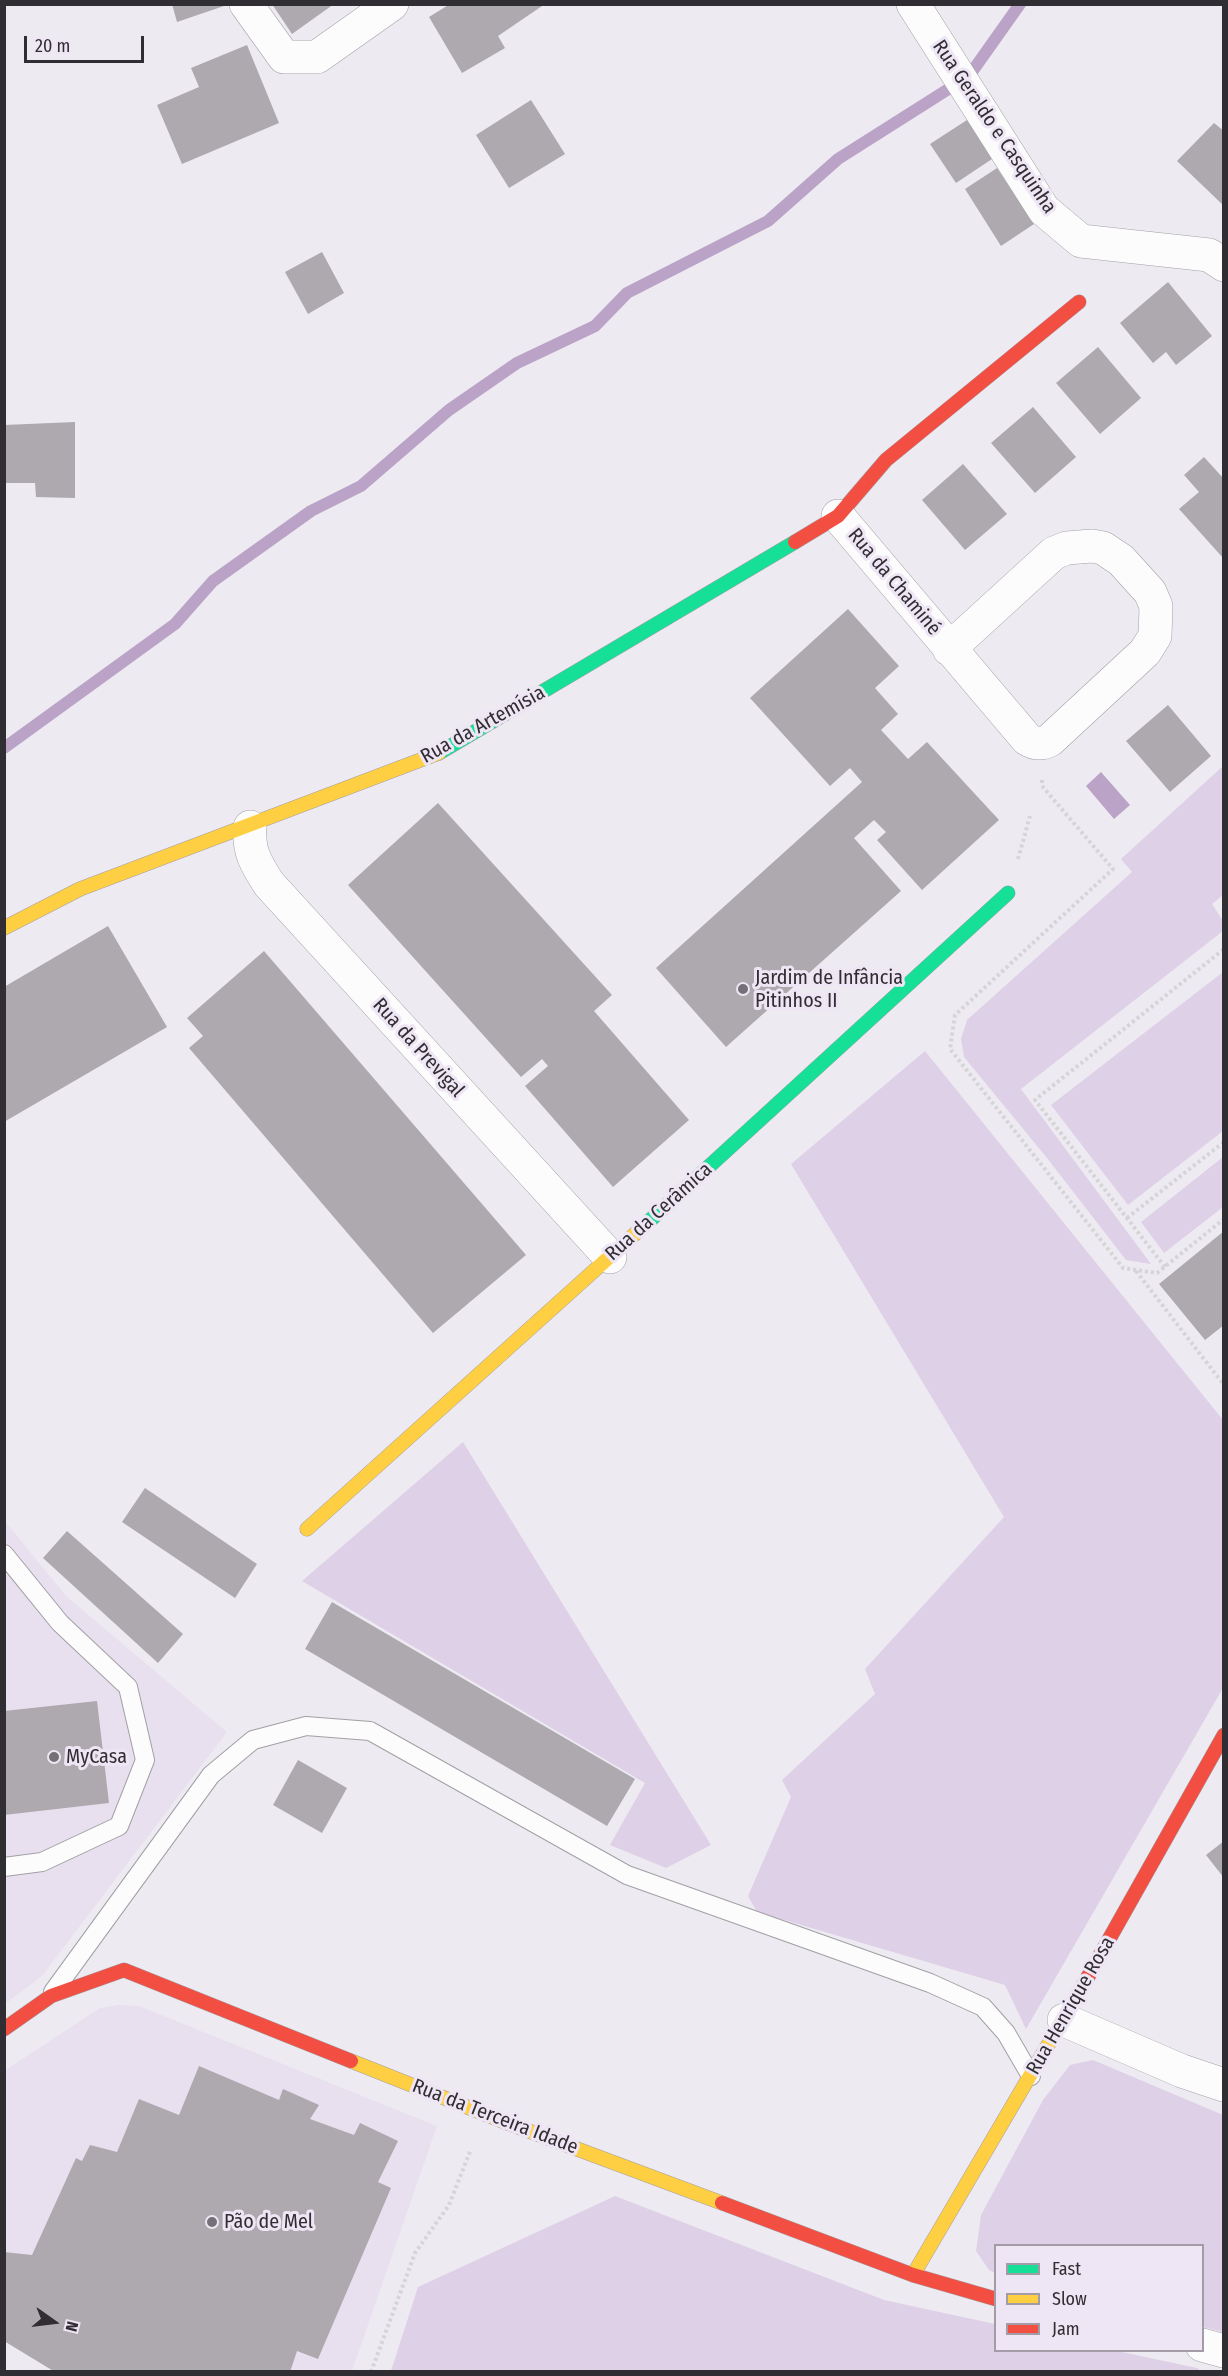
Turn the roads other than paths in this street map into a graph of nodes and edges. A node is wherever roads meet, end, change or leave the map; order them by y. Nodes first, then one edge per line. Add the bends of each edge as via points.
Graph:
1 (246, 4) edge
2 (392, 4) edge
3 (913, 4) edge
4 (1224, 265) edge
5 (1079, 302) dead end
6 (838, 516) junction
7 (949, 649) junction
8 (250, 826) junction
9 (1008, 893) dead end
10 (4, 928) edge
11 (610, 1257) junction
12 (307, 1529) dead end
13 (4, 1554) edge
14 (1224, 1735) edge
15 (4, 1867) edge
16 (51, 1996) junction
17 (1064, 2020) junction
18 (4, 2029) edge
19 (1031, 2076) junction
20 (1224, 2085) edge
21 (913, 2275) junction
22 (994, 2298) edge
23 (1204, 2345) edge
24 (1224, 2351) edge

1 - 2 street via 284,57 317,57
3 - 4 street, Rua Geraldo e Casquinha via 1044,210 1081,241 1209,255
5 - 6 street, Rua da Artemísia via 886,460
6 - 7 street, Rua da Chaminé
6 - 8 street, Rua da Artemísia via 436,755
7 - 7 street, Rua da Chaminé via 1027,739 1045,743 1145,652 1155,636 1156,606 1150,592 1113,553 1092,546 1066,548 1054,553
8 - 10 street, Rua da Artemísia via 80,889
8 - 11 street, Rua da Previgal via 248,843 269,884
9 - 11 street, Rua da Cerâmica
11 - 12 street, Rua da Cerâmica
13 - 15 lane via 60,1623 128,1687 145,1761 119,1826 42,1862
14 - 17 street, Rua Henrique Rosa
16 - 18 street, Rua da Terceira Idade
16 - 19 lane via 211,1775 253,1740 306,1726 338,1728 370,1731 627,1875 930,1983 983,2007 1006,2033
16 - 21 street, Rua da Terceira Idade via 124,1970 485,2114
17 - 19 street, Rua Henrique Rosa
17 - 20 street
19 - 21 street, Rua Henrique Rosa
21 - 22 street, Rua da Terceira Idade
23 - 24 street

